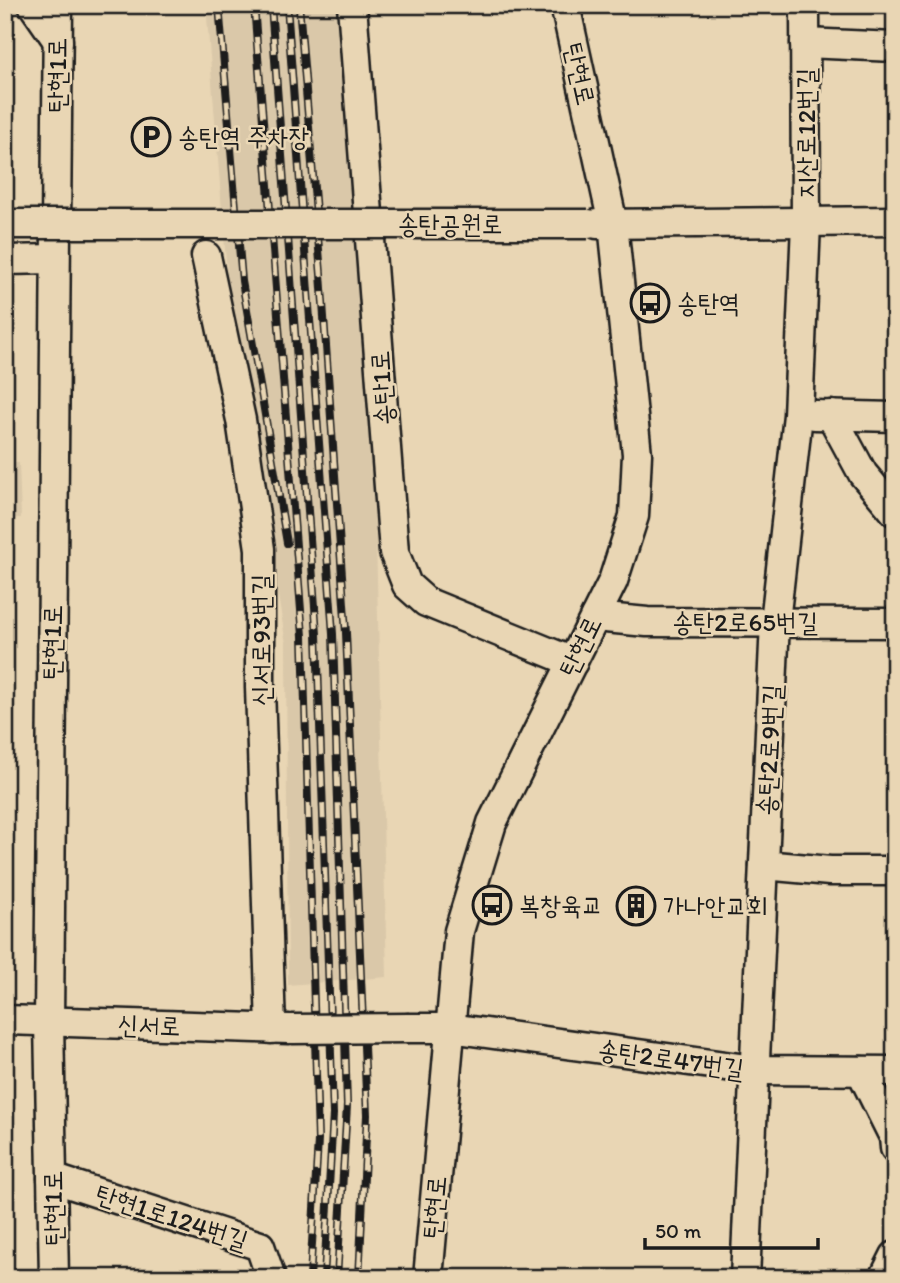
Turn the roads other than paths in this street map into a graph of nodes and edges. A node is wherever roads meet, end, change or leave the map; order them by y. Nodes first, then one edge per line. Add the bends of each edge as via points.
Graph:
1 (33, 5) edge
2 (58, 5) edge
3 (352, 5) edge
4 (565, 5) edge
5 (805, 5) edge
6 (58, 41) junction
7 (805, 43) junction
8 (895, 47) edge
9 (895, 220) edge
10 (806, 223) junction
11 (5, 224) edge
12 (601, 224) junction
13 (206, 256) dead end
14 (5, 260) edge
15 (55, 260) junction
16 (798, 415) junction
17 (831, 415) junction
18 (895, 417) edge
19 (895, 512) edge
20 (595, 617) junction
21 (775, 622) junction
22 (895, 623) edge
23 (573, 662) junction
24 (764, 865) junction
25 (895, 871) edge
26 (5, 1020) edge
27 (49, 1021) junction
28 (450, 1028) junction
29 (281, 1029) junction
30 (754, 1070) junction
31 (861, 1071) junction
32 (895, 1071) edge
33 (895, 1148) edge
34 (52, 1178) junction
35 (895, 1256) edge
36 (54, 1278) edge
37 (271, 1278) edge
38 (428, 1278) edge
39 (745, 1278) edge
40 (884, 1278) edge

1 - 6 street
2 - 6 street, 탄현1로
3 - 23 street, 송탄1로 via 394,552 407,585 426,602
4 - 12 street, 탄현로
5 - 7 street, 지산로12번길
6 - 15 street, 탄현1로
7 - 8 street, 지산로12번길
7 - 10 street, 지산로12번길
9 - 10 street, 송탄공원로
10 - 12 street, 송탄공원로
10 - 16 street, 송탄2로9번길
11 - 12 street, 송탄공원로, bridge
12 - 20 street, 탄현로 via 637,454 634,516 613,581
13 - 29 street, 신서로93번길 via 241,420 260,549 260,687
14 - 15 street
15 - 27 street, 탄현1로
16 - 17 street
16 - 21 street, 송탄2로9번길
17 - 18 street
17 - 19 street via 863,474
20 - 21 street, 송탄2로65번길 via 647,622
20 - 23 street, 탄현로
21 - 22 street, 송탄2로65번길
21 - 24 street, 송탄2로9번길
23 - 28 street, 탄현로 via 492,823 459,931
24 - 25 street
24 - 30 street, 송탄2로9번길
26 - 27 street, 신서로
27 - 29 street, 신서로
27 - 34 street, 탄현1로
28 - 29 street, 신서로, bridge
28 - 30 street, 송탄2로47번길
28 - 38 street, 탄현로
30 - 31 street, 송탄2로47번길
30 - 39 street, 송탄2로9번길
31 - 32 street, 송탄2로47번길
31 - 33 street via 894,1137
34 - 36 street, 탄현1로
34 - 37 street, 탄현1로124번길 via 260,1246
35 - 40 street

